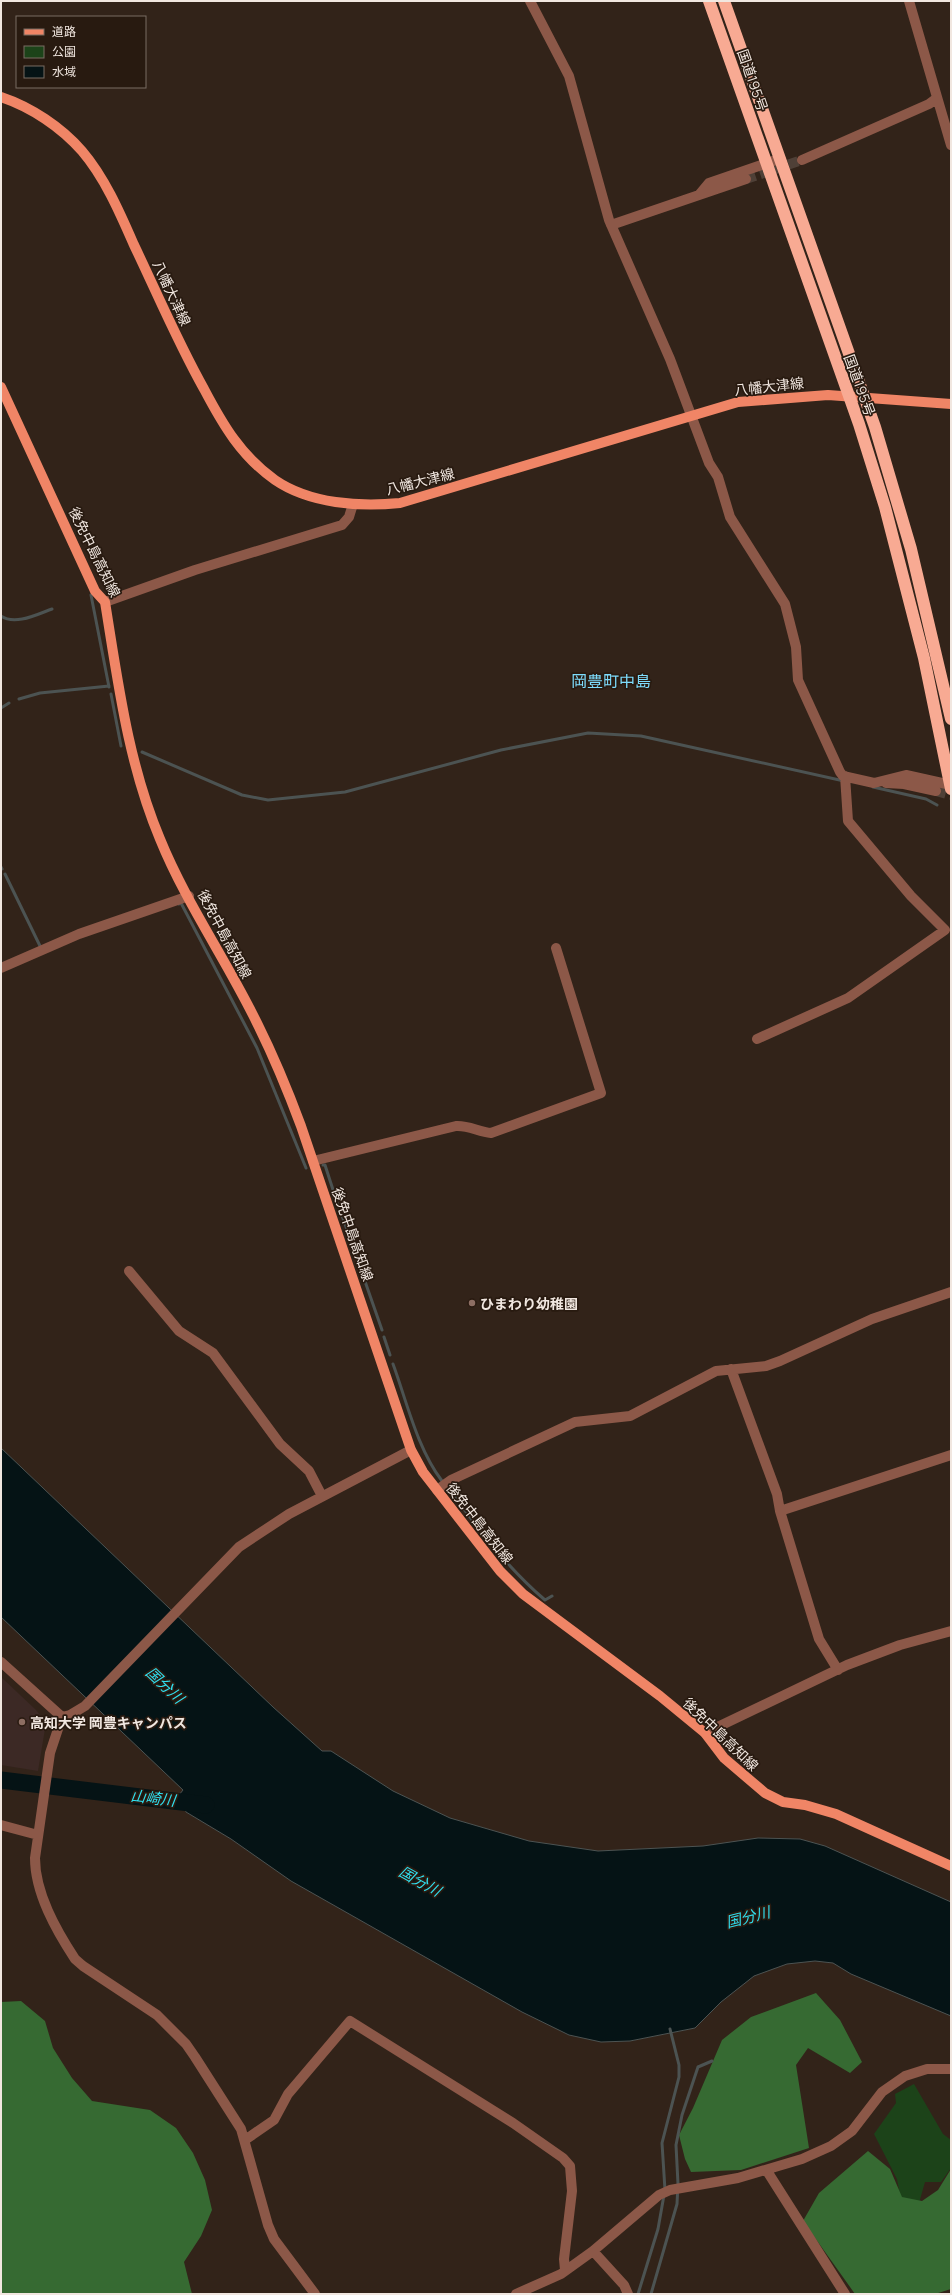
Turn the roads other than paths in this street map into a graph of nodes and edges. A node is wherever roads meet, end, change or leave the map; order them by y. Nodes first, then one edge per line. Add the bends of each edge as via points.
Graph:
1 (530, 1) edge
2 (709, 1) edge
3 (724, 1) edge
4 (909, 1) edge
5 (1, 97) edge
6 (937, 98) junction
7 (951, 145) edge
8 (779, 159) junction
9 (802, 160) tunnel mouth
10 (766, 164) junction
11 (746, 179) tunnel mouth
12 (699, 196) junction
13 (611, 225) junction
14 (1, 387) edge
15 (848, 396) junction
16 (865, 398) junction
17 (951, 404) edge
18 (692, 414) junction
19 (353, 504) junction
20 (105, 602) junction
21 (951, 719) edge
22 (846, 780) junction
23 (874, 783) junction
24 (951, 786) edge
25 (936, 792) tunnel mouth
26 (189, 896) junction
27 (556, 948) dead end
28 (1, 968) edge
29 (757, 1039) dead end
30 (313, 1161) junction
31 (129, 1271) dead end
32 (951, 1292) edge
33 (731, 1369) junction
34 (411, 1450) junction
35 (951, 1455) edge
36 (437, 1490) junction
37 (322, 1496) junction
38 (780, 1511) junction
39 (951, 1631) edge
40 (1, 1662) edge
41 (838, 1670) junction
42 (62, 1716) junction
43 (705, 1733) junction
44 (1, 1825) edge
45 (38, 1835) junction
46 (951, 1866) edge
47 (951, 2069) edge
48 (245, 2140) junction
49 (768, 2171) junction
50 (593, 2251) junction
51 (565, 2270) junction
52 (315, 2294) edge
53 (516, 2294) edge
54 (628, 2294) edge
55 (845, 2294) edge

1 - 13 street via 569,76
2 - 10 highway, 国道195号
3 - 8 highway, 国道195号
4 - 6 street
5 - 19 main road, 八幡大津線 via 21,105 51,123 83,152 106,188 193,370 233,441 276,481 306,494
6 - 7 street
6 - 9 street via 929,104
8 - 10 street
8 - 16 highway, 国道195号
10 - 12 street via 708,183
10 - 15 highway, 国道195号
11 - 12 street
12 - 13 street
13 - 18 street
14 - 20 main road, 後免中島高知線 via 95,591
15 - 16 main road, 八幡大津線
15 - 18 main road, 八幡大津線 via 757,399
15 - 24 highway, 国道195号 via 882,499 908,593
16 - 17 main road, 八幡大津線
16 - 21 highway, 国道195号 via 911,549
18 - 19 main road, 八幡大津線 via 400,503
18 - 22 street via 709,463 718,477 730,517 781,594 796,647 798,680
19 - 20 street via 350,517 342,525 195,570
20 - 26 main road, 後免中島高知線 via 129,739 141,788 163,846
22 - 23 street
22 - 29 street via 848,821 911,896 945,930 848,998
23 - 24 street via 906,775
23 - 25 street via 904,784
26 - 28 street via 79,934
26 - 30 main road, 後免中島高知線 via 260,1030 283,1080
27 - 30 street via 602,1093 491,1133 456,1126
30 - 34 main road, 後免中島高知線
31 - 37 street via 179,1331 213,1353 280,1444 309,1472
32 - 33 street via 872,1318 780,1362
33 - 36 street via 716,1371 630,1416 575,1422 451,1480
33 - 38 street via 777,1494
34 - 36 main road, 後免中島高知線 via 422,1472
34 - 37 street
35 - 38 street
36 - 43 main road, 後免中島高知線 via 500,1571 523,1594 660,1696
37 - 42 street via 289,1514 240,1547 94,1698 77,1712
38 - 41 street via 819,1639
39 - 41 street via 900,1646
40 - 42 street
41 - 43 street
42 - 45 street via 50,1753
43 - 46 main road, 後免中島高知線 via 724,1758 774,1799 836,1814
44 - 45 street
45 - 48 street via 35,1871 38,1884 72,1954 83,1966 157,2015 171,2028 195,2056 235,2118
47 - 49 street via 927,2068 905,2076 882,2092 852,2131 841,2139 802,2159
48 - 51 street via 274,2120 288,2094 350,2021 512,2123 563,2158 570,2166 572,2191
48 - 52 street via 268,2226 274,2239
49 - 50 street via 659,2195
49 - 55 street
50 - 51 street
50 - 54 street via 624,2285
51 - 53 street

